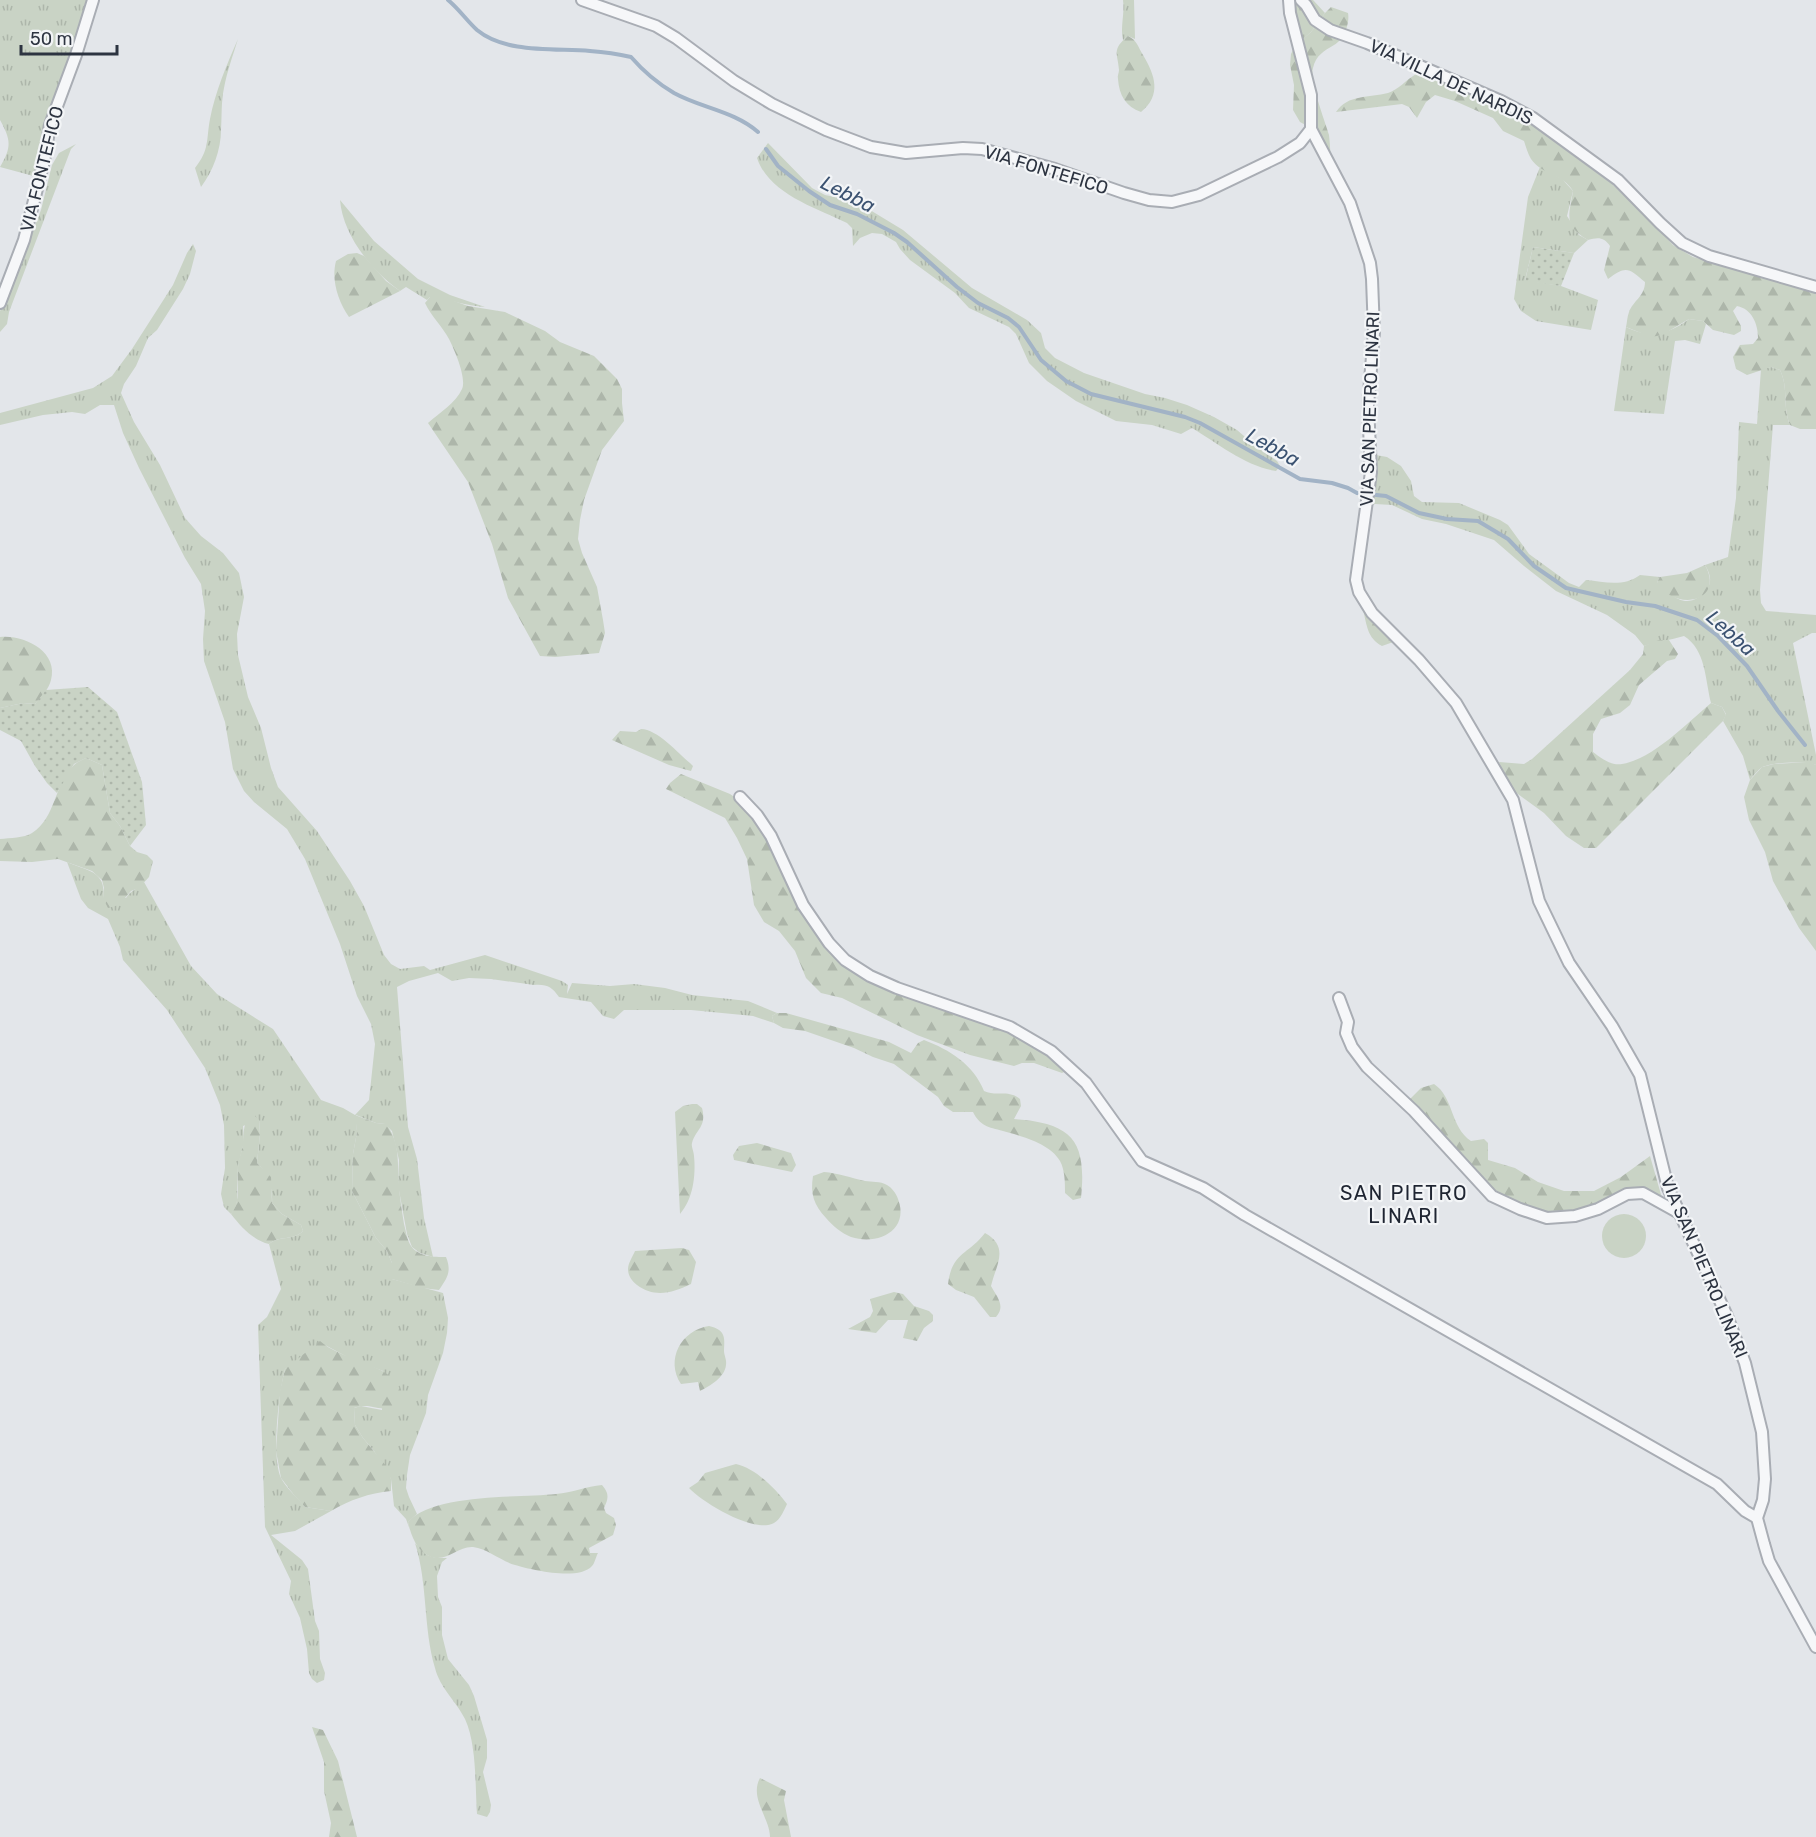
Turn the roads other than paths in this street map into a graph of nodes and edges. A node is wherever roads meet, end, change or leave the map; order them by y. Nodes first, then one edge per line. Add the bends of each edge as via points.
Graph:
1 (93, 0) edge
2 (582, 0) edge
3 (1289, 0) edge
4 (1301, 0) edge
5 (1311, 129) junction
6 (1816, 287) edge
7 (0, 303) edge
8 (740, 797) dead end
9 (1339, 998) dead end
10 (1679, 1213) junction
11 (1757, 1518) junction
12 (1816, 1647) edge

1 - 7 street, VIA FONTEFICO via 50,125 26,231
2 - 5 street, VIA FONTEFICO via 656,26 772,104 871,147 906,153 982,149 1149,200 1172,202 1199,195 1278,157
3 - 5 street, VIA SAN PIETRO LINARI via 1311,95
4 - 6 street, VIA VILLA DE NARDIS via 1315,20 1330,30 1533,118 1618,180 1682,243 1708,256
5 - 10 street, VIA SAN PIETRO LINARI via 1350,203 1372,279 1370,488 1356,580 1359,592 1372,613 1456,703 1513,800 1539,901 1569,963 1640,1075 1668,1188
8 - 11 street via 771,836 803,904 845,960 897,988 1010,1028 1051,1052 1086,1083 1142,1161 1203,1188 1708,1479
9 - 10 street via 1348,1022 1346,1033 1367,1067 1414,1111 1492,1196 1547,1218 1575,1216 1627,1194 1643,1193
10 - 11 street, VIA SAN PIETRO LINARI via 1745,1363 1762,1432 1765,1479
11 - 12 street, VIA SAN PIETRO LINARI via 1769,1561

